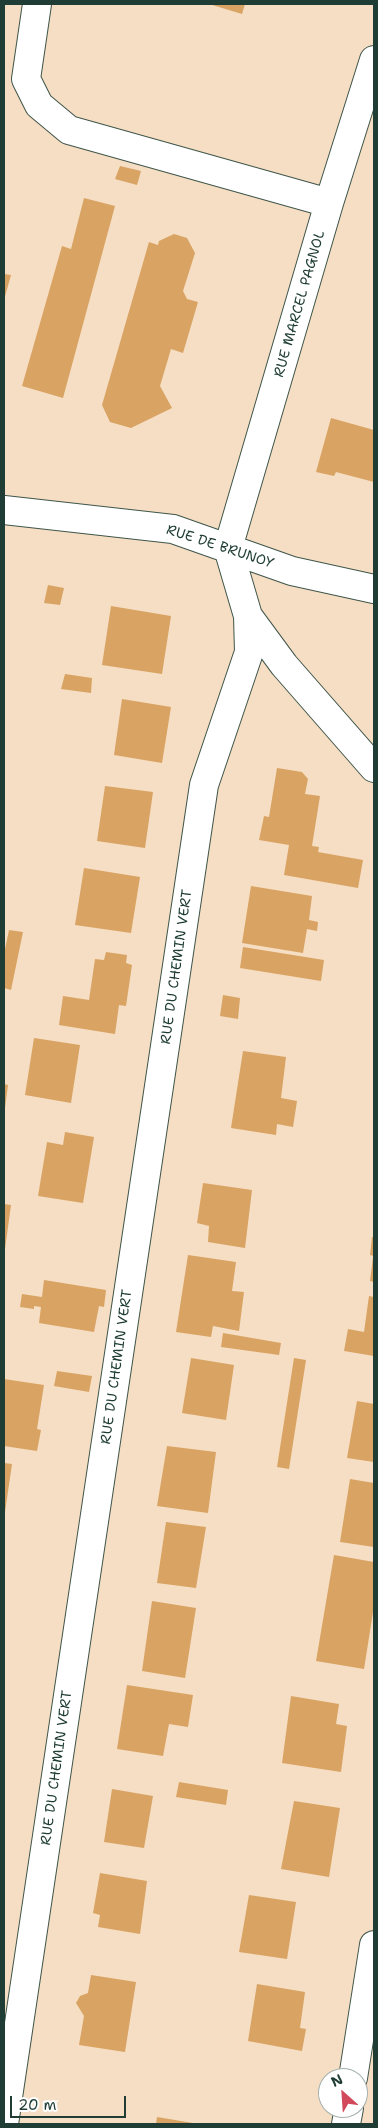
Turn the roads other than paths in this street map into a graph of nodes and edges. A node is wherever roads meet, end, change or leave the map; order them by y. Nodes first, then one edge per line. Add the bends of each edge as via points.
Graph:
1 (37, 4) edge
2 (374, 60) edge
3 (368, 105) edge
4 (329, 203) junction
5 (4, 510) edge
6 (228, 548) junction
7 (374, 589) edge
8 (248, 616) junction
9 (374, 768) edge
10 (374, 1945) edge
11 (355, 2068) edge
12 (4, 2124) edge

1 - 4 street via 26,79 39,105 69,130
2 - 3 street, RUE MARCEL PAGNOL
3 - 4 street, RUE MARCEL PAGNOL
4 - 6 street, RUE MARCEL PAGNOL
5 - 6 street, RUE DE BRUNOY via 173,529
6 - 7 street, RUE DE BRUNOY via 292,570
6 - 8 street
8 - 9 street via 284,665
8 - 12 street, RUE DU CHEMIN VERT via 248,652 204,785
10 - 11 street

